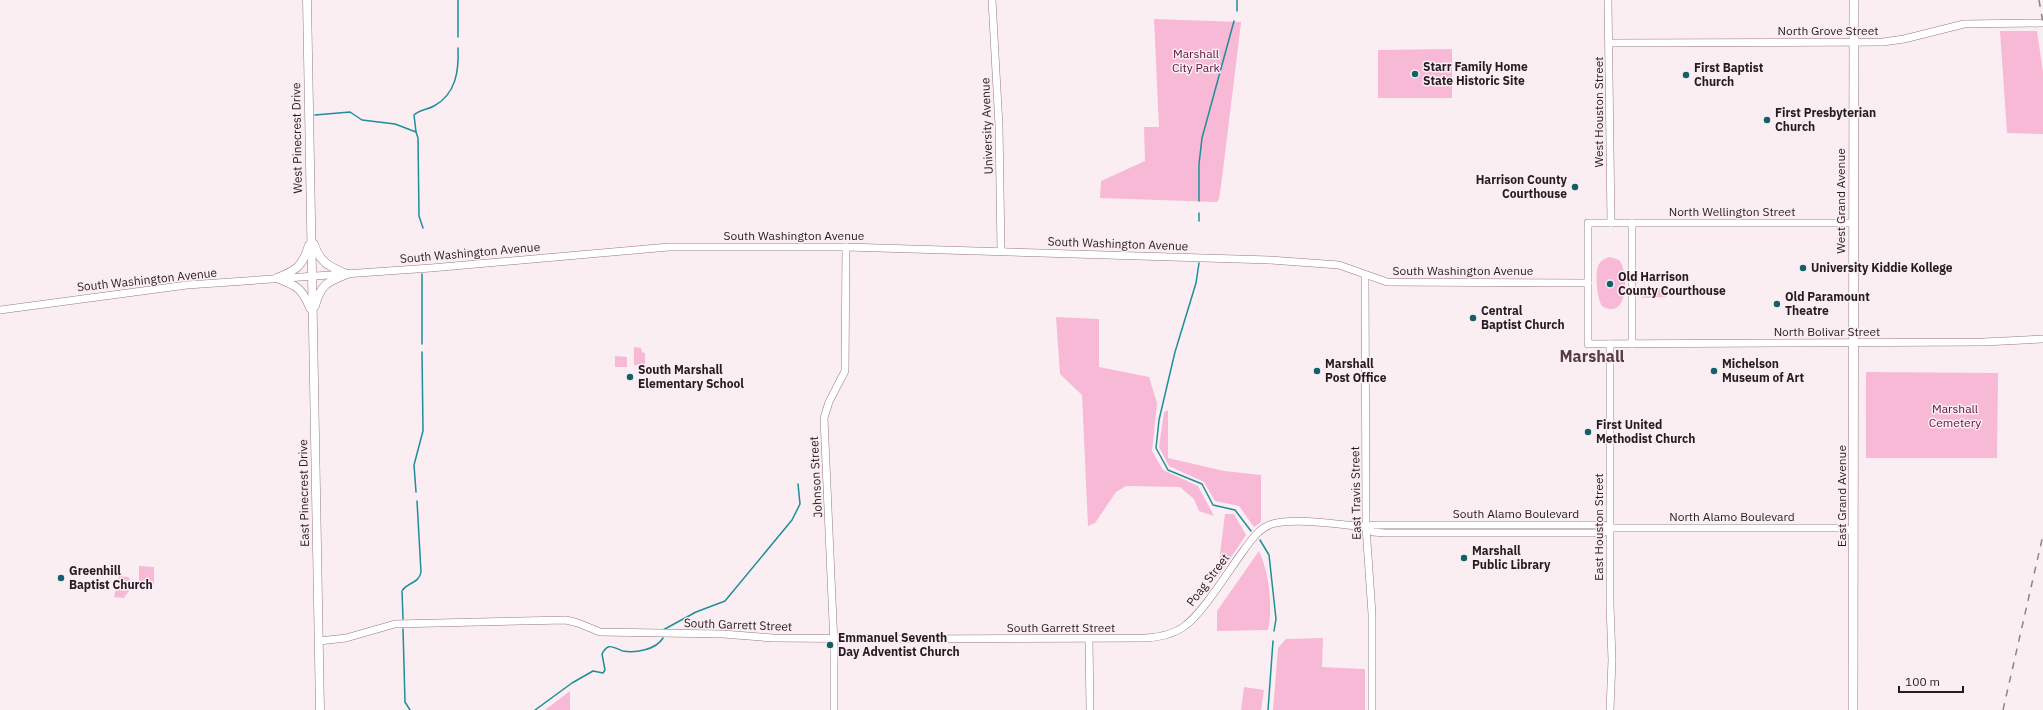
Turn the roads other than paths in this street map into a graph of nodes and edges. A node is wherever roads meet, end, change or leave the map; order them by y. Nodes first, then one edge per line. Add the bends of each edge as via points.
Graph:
1 (307, 0) edge
2 (992, 0) edge
3 (1608, 0) edge
4 (1854, 0) edge
5 (2043, 23) edge
6 (1853, 42) junction
7 (1610, 43) junction
8 (1611, 223) junction
9 (1632, 223) junction
10 (1854, 223) junction
11 (311, 236) junction
12 (846, 247) junction
13 (1001, 251) junction
14 (347, 274) junction
15 (1365, 275) junction
16 (312, 276) junction
17 (277, 278) junction
18 (1854, 282) joint
19 (1588, 283) junction
20 (0, 310) edge
21 (313, 315) junction
22 (2043, 339) edge
23 (1854, 343) junction
24 (1610, 344) junction
25 (1632, 344) junction
26 (1266, 526) joint
27 (1366, 527) junction
28 (1610, 528) junction
29 (1854, 531) junction
30 (1160, 636) joint
31 (833, 639) junction
32 (1089, 639) junction
33 (319, 641) junction
34 (320, 710) edge
35 (834, 710) edge
36 (1090, 710) edge
37 (1372, 710) edge
38 (1610, 710) edge
39 (1853, 710) edge

1 - 11 main road, West Pinecrest Drive
2 - 13 street, University Avenue via 998,104
3 - 7 street, West Houston Street
4 - 6 highway, West Grand Avenue
5 - 6 street, North Grove Street via 1964,24 1904,39
6 - 7 street, North Grove Street
6 - 10 highway, West Grand Avenue
7 - 8 street, West Houston Street
8 - 9 street, North Wellington Street
8 - 19 street, North Wellington Street via 1588,223
9 - 10 street, North Wellington Street
9 - 25 street
10 - 18 highway, West Grand Avenue
11 - 14 main road via 322,262
11 - 16 main road, West Pinecrest Drive
11 - 17 main road via 300,266
12 - 13 street, South Washington Avenue
12 - 14 street, South Washington Avenue via 650,248
12 - 31 street, Johnson Street via 845,371 824,418
13 - 15 street, South Washington Avenue via 1314,262 1345,266
14 - 16 street, South Washington Avenue
14 - 21 main road via 322,287
15 - 19 street, South Washington Avenue via 1391,282
15 - 27 street, East Travis Street
16 - 17 street, South Washington Avenue
16 - 21 main road, East Pinecrest Drive
17 - 20 street, South Washington Avenue via 187,285
17 - 21 main road via 300,289
18 - 23 highway, East Grand Avenue
19 - 24 street, North Bolivar Street via 1588,344
21 - 33 main road, East Pinecrest Drive
22 - 23 street, North Bolivar Street
23 - 25 street, North Bolivar Street
23 - 29 highway, East Grand Avenue
24 - 25 street, North Bolivar Street
24 - 28 street, East Houston Street
26 - 27 street, South Alamo Boulevard via 1285,522
26 - 30 street, Poag Street via 1254,536 1192,620 1179,630
27 - 28 street, South Alamo Boulevard via 1603,525
27 - 37 street, East Travis Street via 1372,614
28 - 29 street, North Alamo Boulevard via 1842,528
28 - 38 street, East Houston Street
29 - 39 highway, East Grand Avenue
30 - 32 street, South Garrett Street
31 - 32 street, South Garrett Street
31 - 33 street, South Garrett Street via 600,632 566,620 395,624 346,638
31 - 35 street, Johnson Street
32 - 36 street
33 - 34 main road, East Pinecrest Drive

